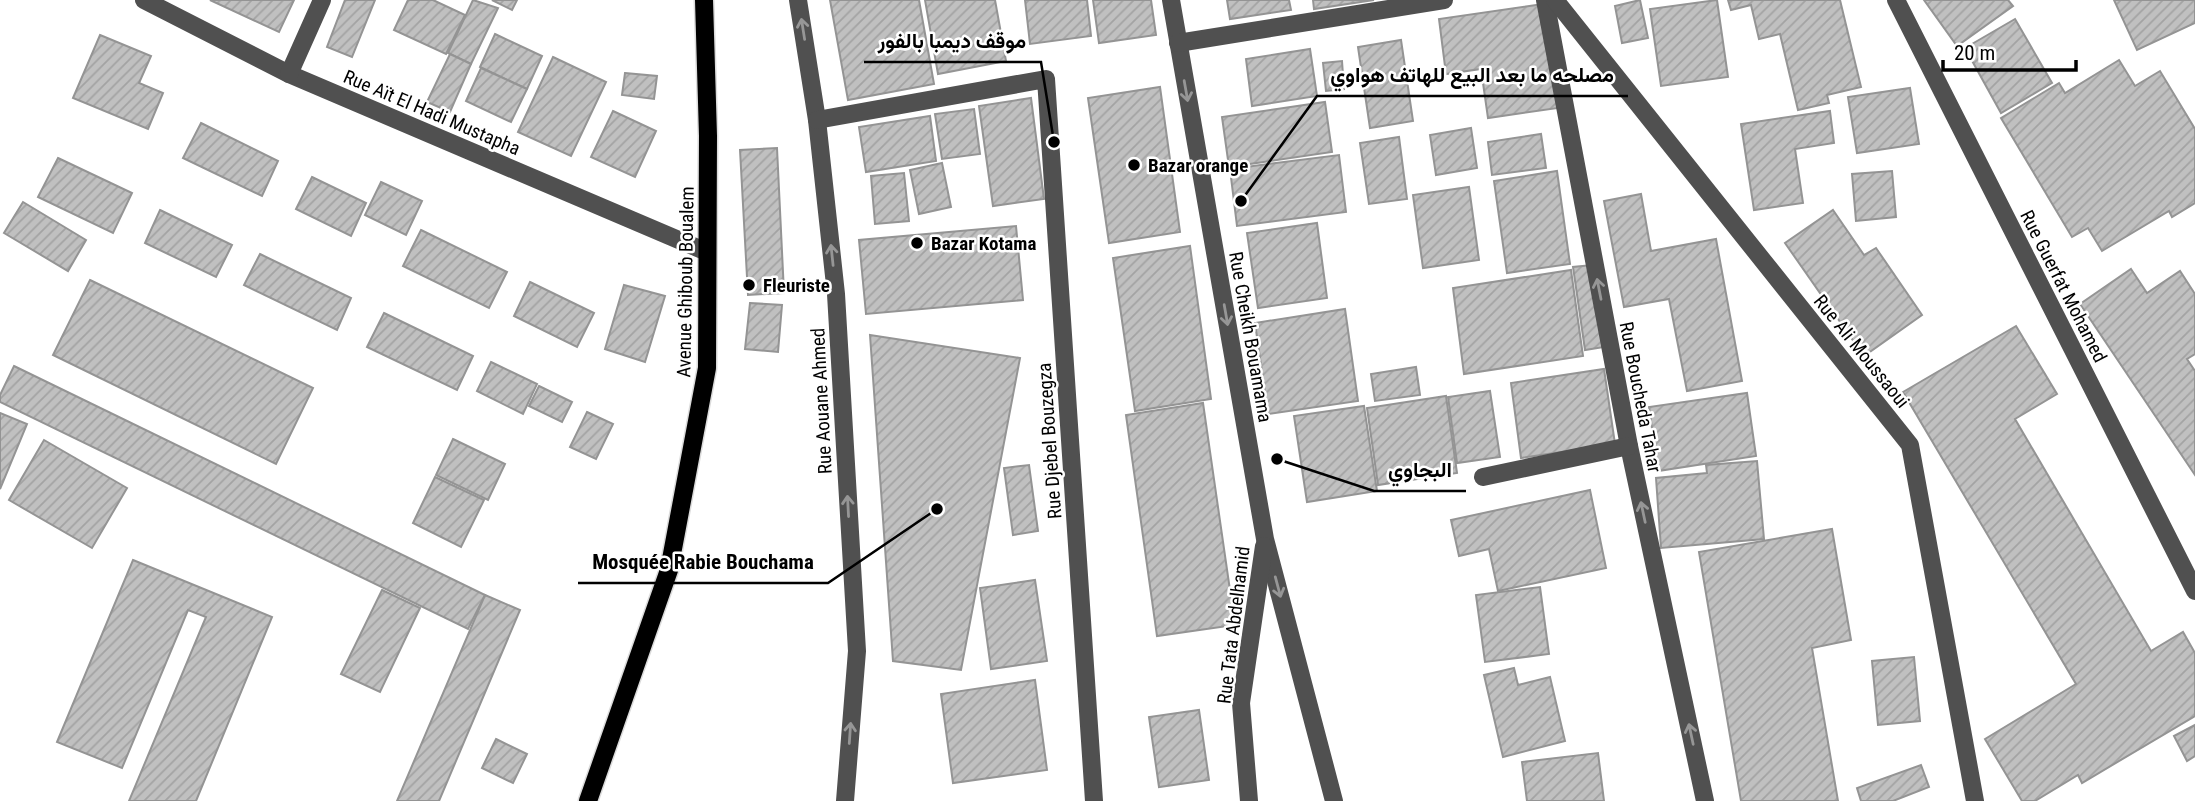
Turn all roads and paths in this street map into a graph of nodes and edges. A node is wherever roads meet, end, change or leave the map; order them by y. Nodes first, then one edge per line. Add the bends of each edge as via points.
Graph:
1 (144, 0) edge
2 (322, 0) edge
3 (704, 0) edge
4 (798, 0) edge
5 (1171, 0) edge
6 (1444, 0) edge
7 (1545, 0) edge
8 (1555, 0) edge
9 (1896, 0) edge
10 (1178, 43) junction
11 (289, 74) junction
12 (817, 120) junction
13 (707, 252) junction
14 (1629, 446) junction
15 (1483, 477) dead end
16 (1265, 539) junction
17 (2195, 588) edge
18 (588, 801) edge
19 (845, 801) edge
20 (1094, 801) edge
21 (1249, 801) edge
22 (1335, 801) edge
23 (1705, 801) edge
24 (1975, 801) edge

1 - 11 street, Rue Aït El Hadi Mustapha
2 - 11 street
3 - 13 main road, Avenue Ghiboub Boualem
12 -> 4 street, Rue Aouane Ahmed
5 - 10 street, Rue Cheikh Bouamama
6 - 10 street
14 -> 7 street, Rue Boucheda Tahar
8 - 24 street, Rue Ali Moussaoui via 1910,445
9 - 17 street, Rue Guerfat Mohamed
10 -> 16 street, Rue Cheikh Bouamama
11 - 13 street, Rue Aït El Hadi Mustapha
19 -> 12 street, Rue Aouane Ahmed via 856,651 836,294
12 - 20 street, Rue Djebel Bouzegza via 1046,79
13 - 18 main road, Avenue Ghiboub Boualem via 707,368 669,570
14 - 15 street
23 -> 14 street, Rue Boucheda Tahar
16 - 21 street, Rue Tata Abdelhamid via 1241,703
16 -> 22 street, Rue Cheikh Bouamama

